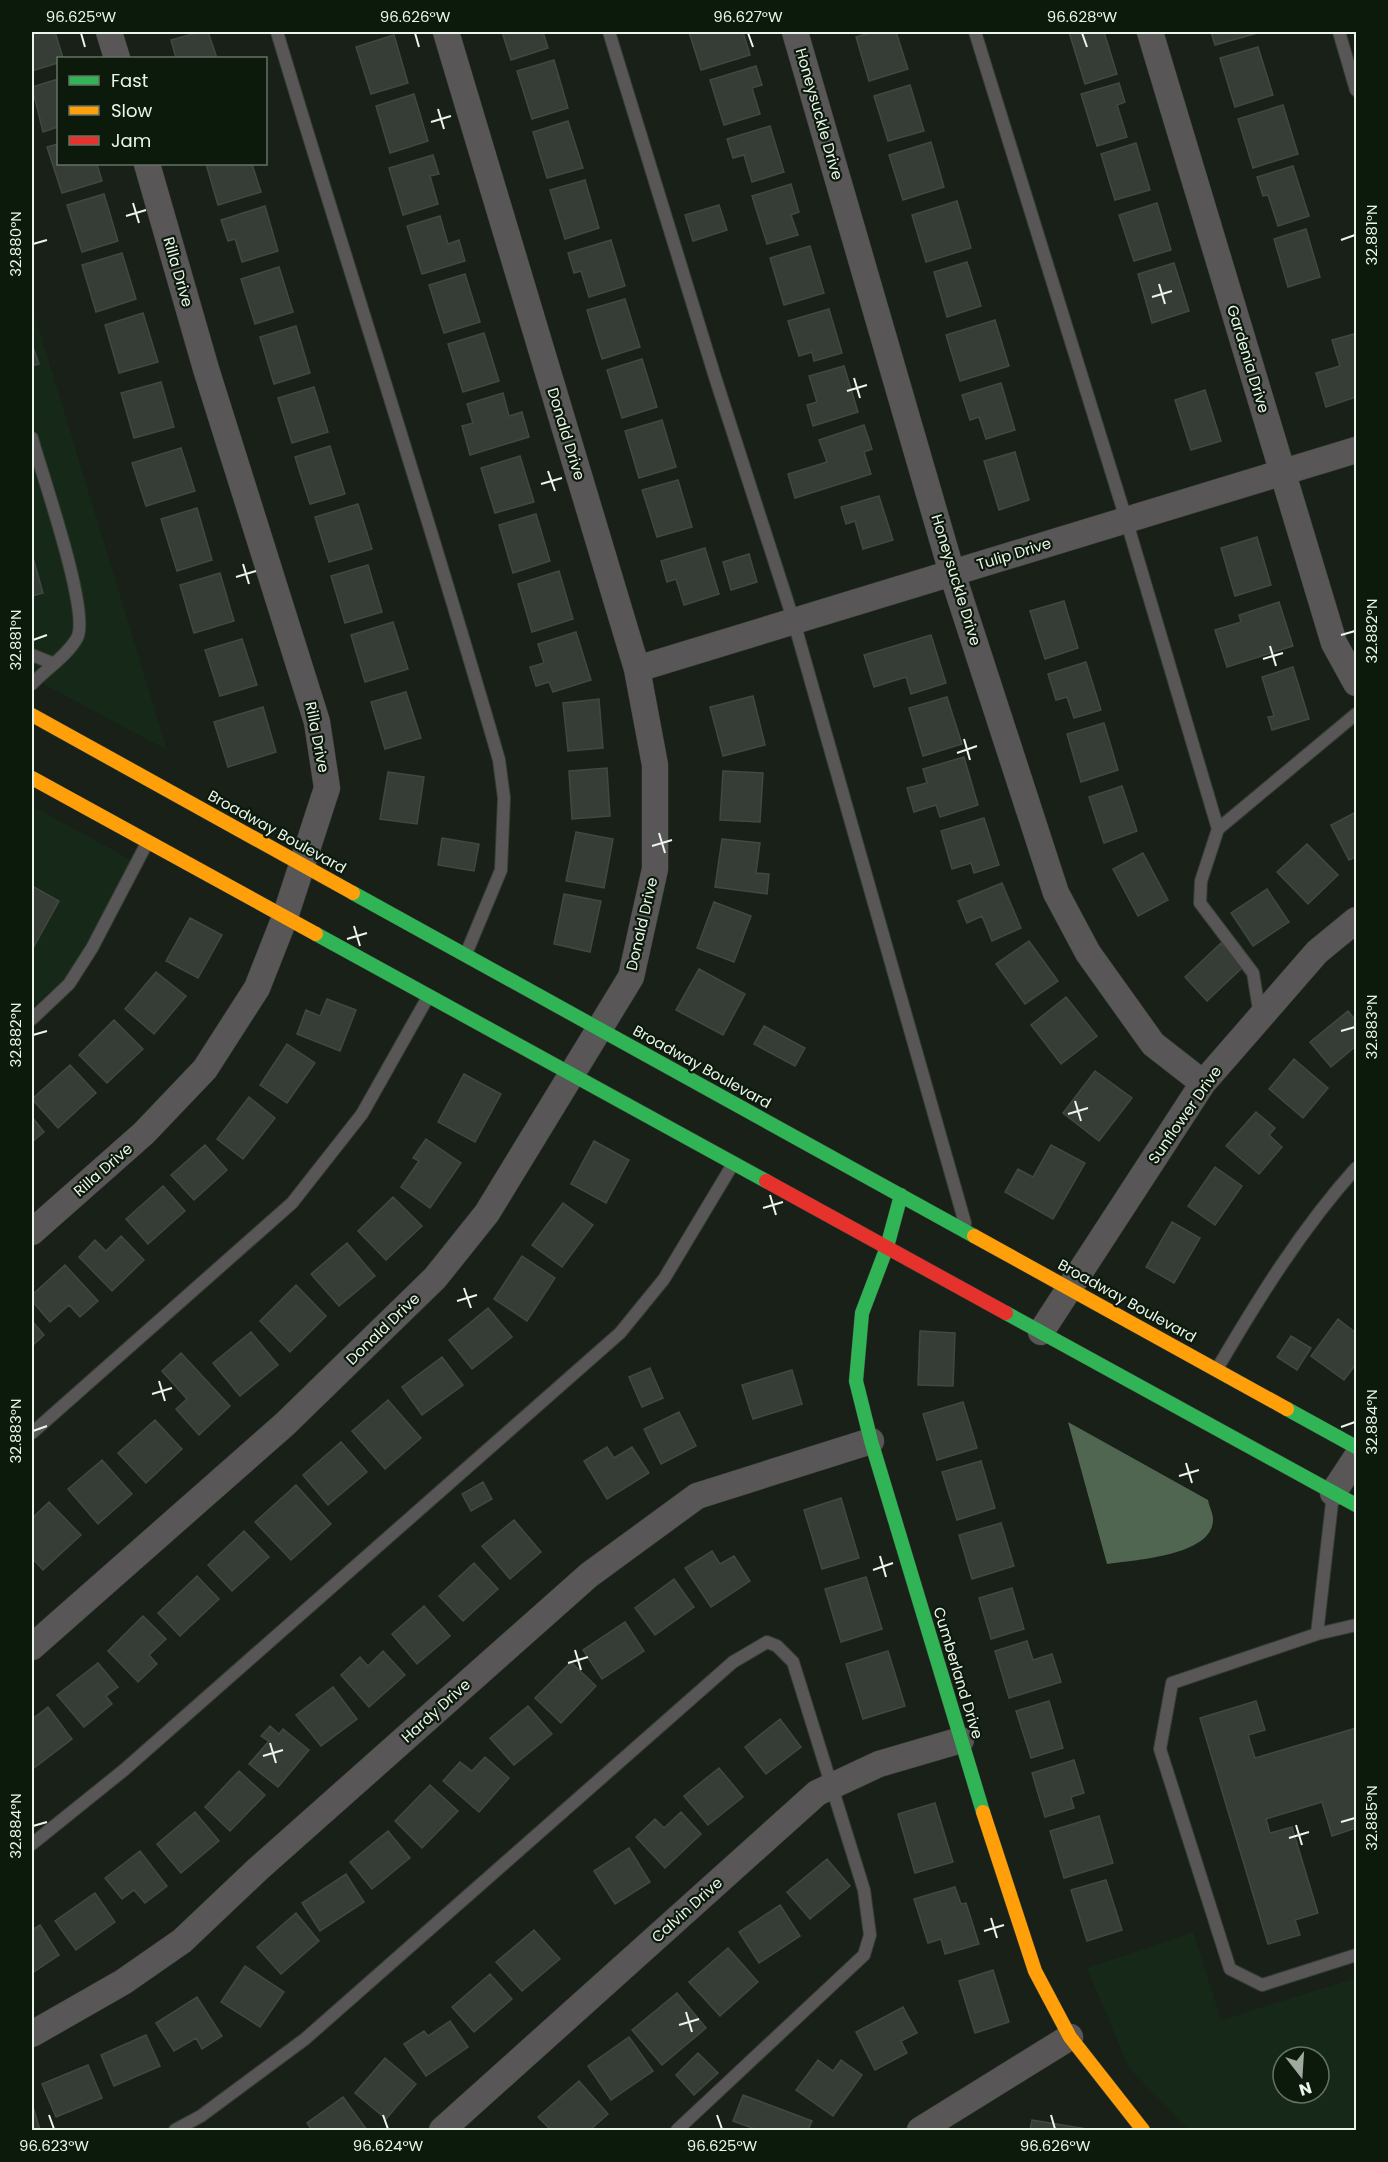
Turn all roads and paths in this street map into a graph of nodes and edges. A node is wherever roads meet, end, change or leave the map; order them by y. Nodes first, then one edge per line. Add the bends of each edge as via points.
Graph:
1 (109, 32) edge
2 (277, 32) edge
3 (446, 32) edge
4 (609, 32) edge
5 (795, 32) edge
6 (975, 32) edge
7 (1150, 32) edge
8 (1339, 32) edge
9 (117, 57) edge
10 (1356, 90) edge
11 (147, 165) edge
12 (32, 438) edge
13 (1356, 450) edge
14 (1282, 472) junction
15 (1126, 519) junction
16 (952, 573) junction
17 (794, 622) junction
18 (32, 655) edge
19 (52, 663) junction
20 (637, 669) junction
21 (1356, 683) edge
22 (32, 684) edge
23 (1356, 714) edge
24 (32, 715) edge
25 (32, 778) edge
26 (1218, 829) junction
27 (148, 842) junction
28 (301, 864) junction
29 (285, 917) junction
30 (1356, 920) edge
31 (466, 955) junction
32 (429, 996) junction
33 (1260, 1018) junction
34 (32, 1019) edge
35 (598, 1028) junction
36 (570, 1074) junction
37 (1203, 1083) junction
38 (733, 1163) junction
39 (1356, 1168) edge
40 (901, 1196) junction
41 (32, 1232) edge
42 (967, 1232) junction
43 (887, 1247) junction
44 (1071, 1289) junction
45 (1041, 1332) junction
46 (1217, 1370) junction
47 (32, 1432) edge
48 (871, 1441) junction
49 (1356, 1447) edge
50 (1356, 1458) edge
51 (1333, 1493) junction
52 (1356, 1506) edge
53 (1356, 1625) edge
54 (1317, 1634) junction
55 (32, 1647) edge
56 (961, 1740) junction
57 (832, 1786) junction
58 (32, 1844) edge
59 (1356, 1955) edge
60 (32, 2034) edge
61 (1070, 2037) junction
62 (175, 2130) edge
63 (442, 2130) edge
64 (677, 2130) edge
65 (920, 2130) edge
66 (1143, 2130) edge

1 - 9 street
2 - 31 lane via 499,760 504,798 501,870
3 - 20 street, Donald Drive
4 - 17 lane
5 - 16 street, Honeysuckle Drive
6 - 15 lane
7 - 14 street, Gardenia Drive
8 - 10 lane
11 - 28 street, Rilla Drive via 206,369 317,722 327,788
12 - 19 lane via 78,599 81,627 76,640
13 - 14 street, Tulip Drive
14 - 15 street, Tulip Drive
14 - 21 street, Gardenia Drive via 1334,643
15 - 16 street, Tulip Drive
15 - 26 lane
16 - 17 street, Tulip Drive
16 - 37 street, Honeysuckle Drive via 1056,893 1088,953 1153,1044
17 - 20 street, Tulip Drive
17 - 42 lane
18 - 19 lane
19 - 22 lane
20 - 35 street, Donald Drive via 655,765 655,869 631,977
23 - 26 lane
24 - 28 main road, Broadway Boulevard
25 - 27 main road
26 - 33 lane via 1201,881 1200,903 1253,973
27 - 29 main road
27 - 34 lane via 69,984
28 - 29 street, Rilla Drive
28 - 31 main road, Broadway Boulevard
29 - 32 main road
29 - 41 street, Rilla Drive via 257,988 205,1069 144,1133
30 - 33 street, Sunflower Drive via 1317,952
31 - 35 main road, Broadway Boulevard
32 - 36 main road
32 - 47 lane via 362,1114 292,1203
33 - 37 street, Sunflower Drive
35 - 36 street, Donald Drive
35 - 40 main road, Broadway Boulevard
36 - 38 main road
36 - 55 street, Donald Drive via 487,1213 435,1278 285,1424
37 - 44 street, Sunflower Drive
38 - 43 main road
38 - 58 lane via 664,1279 620,1333 187,1716
39 - 46 lane via 1257,1301
40 - 42 main road, Broadway Boulevard
40 - 43 main road, Cumberland Drive
42 - 44 main road, Broadway Boulevard
43 - 45 main road
43 - 48 main road, Cumberland Drive via 862,1313 856,1381
44 - 45 street, Sunflower Drive
44 - 46 main road, Broadway Boulevard
45 - 51 main road
46 - 49 main road, Broadway Boulevard
48 - 56 main road, Cumberland Drive
48 - 60 street, Hardy Drive via 697,1496 589,1575 182,1941 123,1982
50 - 51 street
51 - 52 main road
51 - 54 lane
53 - 54 lane
54 - 59 lane via 1172,1683 1160,1749 1230,1969 1262,1985
56 - 57 street, Calvin Drive via 879,1764
56 - 61 main road, Cumberland Drive via 1035,1971
57 - 62 lane via 793,1662 767,1642 732,1662 305,2039 201,2116
57 - 63 street, Calvin Drive via 817,1793
57 - 64 lane via 864,1890 870,1935 864,1955
61 - 65 street
61 - 66 main road, Cumberland Drive

